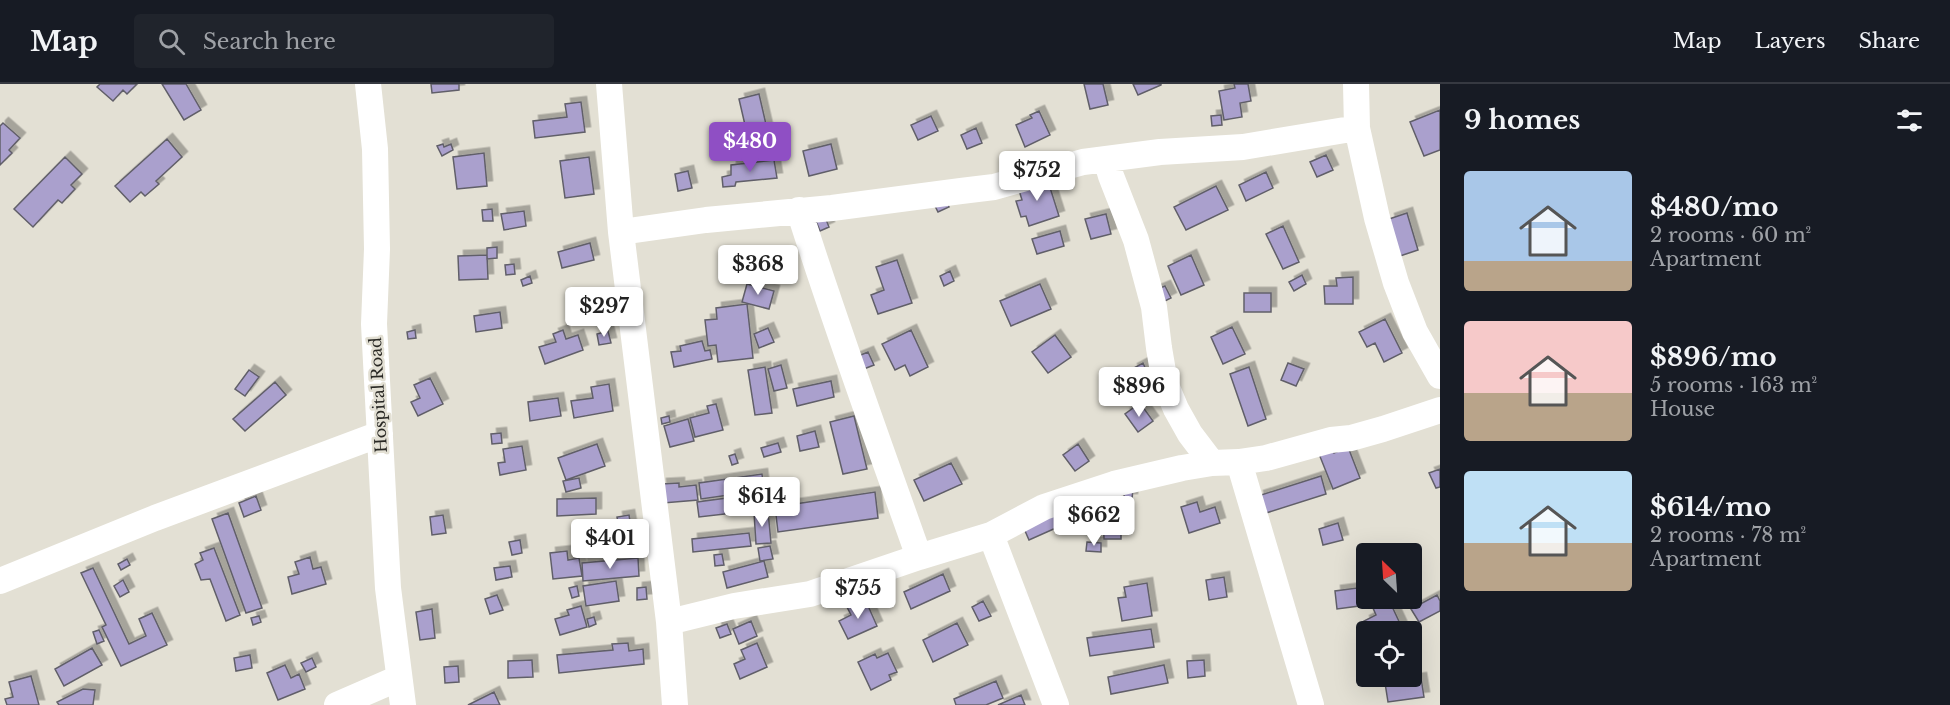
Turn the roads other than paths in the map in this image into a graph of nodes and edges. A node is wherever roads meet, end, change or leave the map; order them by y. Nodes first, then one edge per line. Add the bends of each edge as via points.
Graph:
1 (368, 84) edge
2 (609, 84) edge
3 (1356, 84) edge
4 (1357, 128) junction
5 (1106, 159) junction
6 (799, 210) junction
7 (621, 232) junction
8 (1440, 376) edge
9 (1440, 410) edge
10 (380, 434) junction
11 (1239, 462) junction
12 (1212, 463) junction
13 (991, 535) junction
14 (919, 557) junction
15 (0, 581) edge
16 (669, 622) junction
17 (399, 678) junction
18 (337, 705) edge
19 (403, 705) edge
20 (675, 705) edge
21 (1056, 705) edge
22 (1311, 705) edge

1 - 10 street, Hospital Road via 375,149 374,324
2 - 7 street
3 - 4 street
4 - 5 street via 1243,147
4 - 8 street via 1396,283 1415,332
5 - 6 street via 994,187
5 - 12 street via 1136,240 1154,307 1166,383 1190,434
6 - 7 street
6 - 14 street via 849,364
7 - 16 street
9 - 11 street via 1351,438
10 - 15 street
10 - 17 street, Hospital Road via 388,588
11 - 12 street
11 - 22 street
12 - 13 street via 1153,474 1078,495 1044,507
13 - 14 street
13 - 21 street
14 - 16 street via 810,594 734,606
16 - 20 street
17 - 18 street
17 - 19 street, Hospital Road

